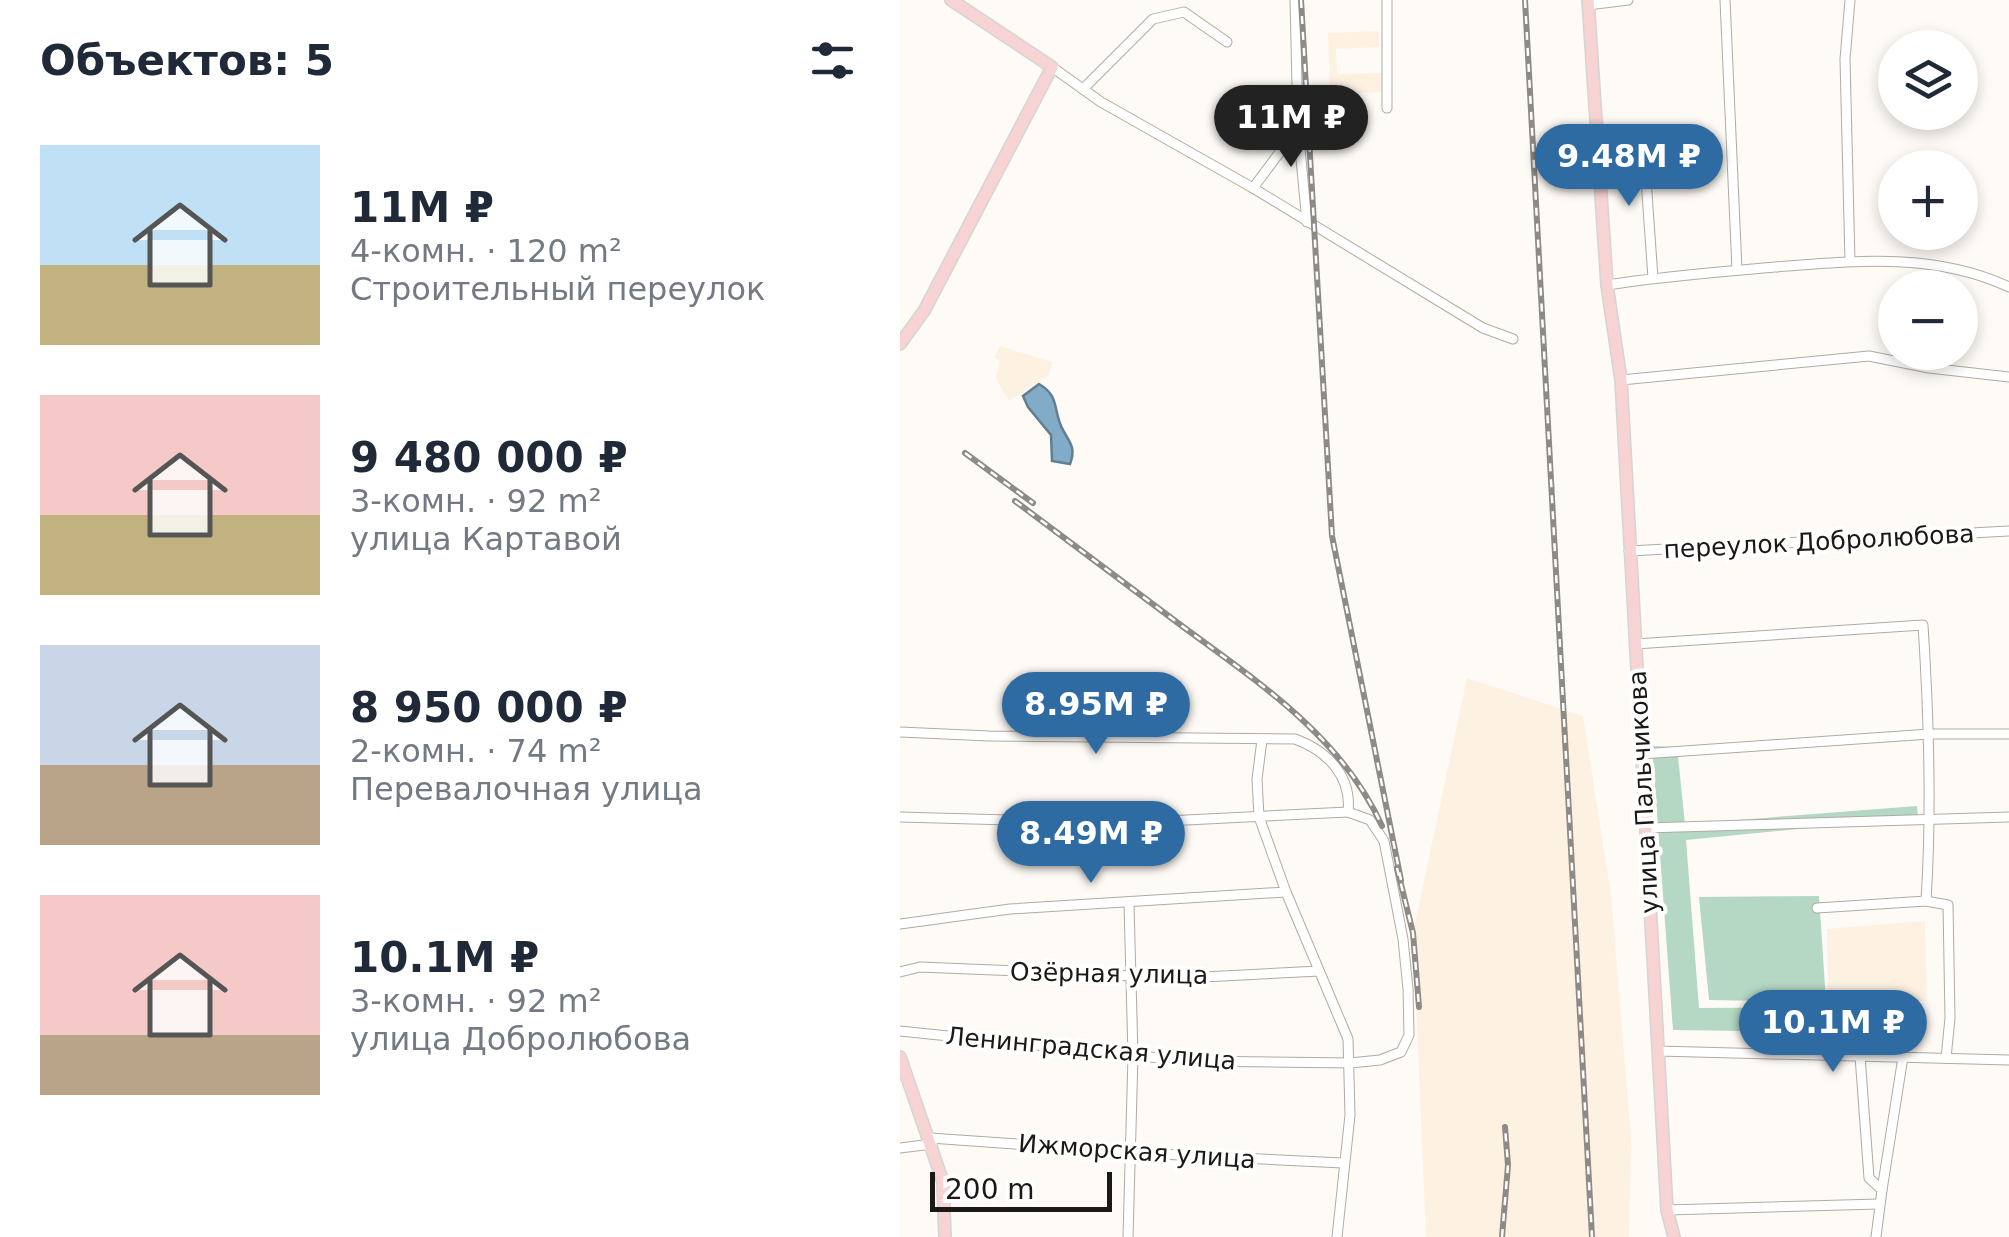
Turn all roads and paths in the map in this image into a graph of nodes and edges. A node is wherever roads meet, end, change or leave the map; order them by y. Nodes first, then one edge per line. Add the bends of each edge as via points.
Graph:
1 (1295, 0) edge
2 (1387, 0) edge
3 (1628, 0) edge
4 (1725, 0) edge
5 (1850, 0) edge
6 (957, 2) edge
7 (1588, 2) edge
8 (1227, 42) dead end
9 (1052, 67) junction
10 (1083, 89) junction
11 (1387, 108) dead end
12 (1298, 128) junction
13 (1643, 138) dead end
14 (1252, 188) junction
15 (1308, 222) junction
16 (1850, 262) junction
17 (1736, 270) junction
18 (1653, 278) junction
19 (1607, 285) junction
20 (2009, 287) edge
21 (1513, 339) dead end
22 (900, 344) edge
23 (2009, 377) edge
24 (1621, 380) junction
25 (2009, 530) edge
26 (1629, 550) junction
27 (1635, 644) junction
28 (900, 732) edge
29 (1930, 734) junction
30 (2009, 734) edge
31 (1262, 740) junction
32 (1641, 754) junction
33 (1348, 812) junction
34 (900, 817) edge
35 (1259, 817) junction
36 (2009, 817) edge
37 (1932, 819) junction
38 (1645, 828) junction
39 (1286, 892) junction
40 (1926, 901) junction
41 (1129, 904) junction
42 (1818, 908) dead end
43 (900, 924) edge
44 (1320, 970) junction
45 (900, 972) edge
46 (1132, 976) junction
47 (900, 1031) edge
48 (1658, 1051) junction
49 (1133, 1056) junction
50 (1860, 1056) junction
51 (900, 1057) edge
52 (1904, 1058) junction
53 (1946, 1058) junction
54 (2009, 1060) edge
55 (1350, 1063) junction
56 (932, 1141) junction
57 (900, 1148) edge
58 (1130, 1152) junction
59 (1343, 1163) junction
60 (1882, 1190) junction
61 (1879, 1204) junction
62 (1667, 1210) junction
63 (945, 1237) edge
64 (1128, 1237) edge
65 (1337, 1237) edge
66 (1674, 1237) edge
67 (1876, 1237) edge

1 - 12 street
2 - 11 street
3 - 7 street
4 - 17 street
5 - 16 street
6 - 9 main road
7 - 19 main road, улица Пальчикова
8 - 10 street via 1184,12 1153,19
9 - 10 street
9 - 22 main road via 924,311
10 - 14 street
12 - 14 street
12 - 15 street
13 - 18 street
14 - 15 street
15 - 21 street via 1483,328
16 - 17 street
16 - 20 street via 1940,264
17 - 18 street
18 - 19 street
19 - 24 main road, улица Пальчикова
23 - 24 street via 1868,356
24 - 26 main road, улица Пальчикова
25 - 26 street, переулок Добролюбова
26 - 27 main road, улица Пальчикова
27 - 29 street via 1923,624
27 - 32 main road, улица Пальчикова
28 - 31 street
29 - 30 street
29 - 32 street
29 - 37 street
31 - 33 street via 1310,744 1345,780
31 - 35 street
32 - 38 main road, улица Пальчикова
33 - 35 street
33 - 55 street, Ленинградская улица via 1370,820 1384,841 1403,939 1409,1035 1401,1052
34 - 35 street via 1126,823
35 - 39 street
36 - 37 street
37 - 38 street
37 - 40 street
38 - 48 main road, улица Пальчикова
39 - 41 street
39 - 44 street
40 - 42 street
40 - 53 street via 1948,905
41 - 43 street via 1010,909
41 - 46 street
44 - 46 street, Озёрная улица
44 - 55 street via 1348,1039
45 - 46 street, Озёрная улица via 920,967
46 - 49 street
47 - 49 street, Ленинградская улица
48 - 50 street
48 - 62 main road, улица Пальчикова
49 - 55 street, Ленинградская улица
49 - 58 street
50 - 52 street
50 - 60 street via 1869,1178
51 - 56 main road
52 - 53 street
52 - 60 street
53 - 54 street
55 - 59 street
56 - 57 street, Ижморская улица
56 - 58 street, Ижморская улица
56 - 63 main road via 944,1182
58 - 59 street, Ижморская улица
58 - 64 street
59 - 65 street
60 - 61 street
61 - 62 street
61 - 67 street
62 - 66 main road, улица Пальчикова

